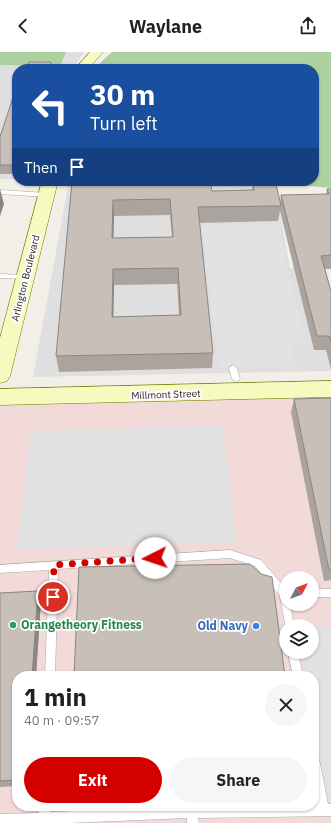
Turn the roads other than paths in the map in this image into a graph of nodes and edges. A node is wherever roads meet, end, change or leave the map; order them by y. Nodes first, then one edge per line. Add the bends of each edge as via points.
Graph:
1 (97, 52) edge
2 (85, 64) edge
3 (48, 188) edge
4 (0, 192) edge
5 (0, 276) edge
6 (26, 276) junction
7 (233, 368) dead end
8 (0, 376) edge
9 (236, 379) dead end
10 (331, 389) edge
11 (0, 397) edge
12 (54, 565) junction
13 (0, 569) edge
14 (279, 587) edge
15 (319, 593) edge
16 (331, 593) edge
17 (294, 659) edge
18 (50, 671) edge
19 (297, 671) edge
20 (319, 781) edge
21 (327, 810) edge
22 (45, 811) edge
23 (310, 811) edge
24 (44, 818) junction
25 (193, 818) edge
26 (0, 820) edge

1 - 2 street
3 - 4 lane
3 - 6 street, Arlington Boulevard
5 - 6 lane
6 - 8 street, Arlington Boulevard
7 - 9 lane
10 - 11 street, Millmont Street
12 - 13 lane
12 - 14 lane via 230,554 258,563
12 - 18 lane
15 - 16 lane
17 - 19 lane
20 - 21 lane
22 - 24 lane
23 - 25 lane
24 - 25 lane
24 - 26 lane

